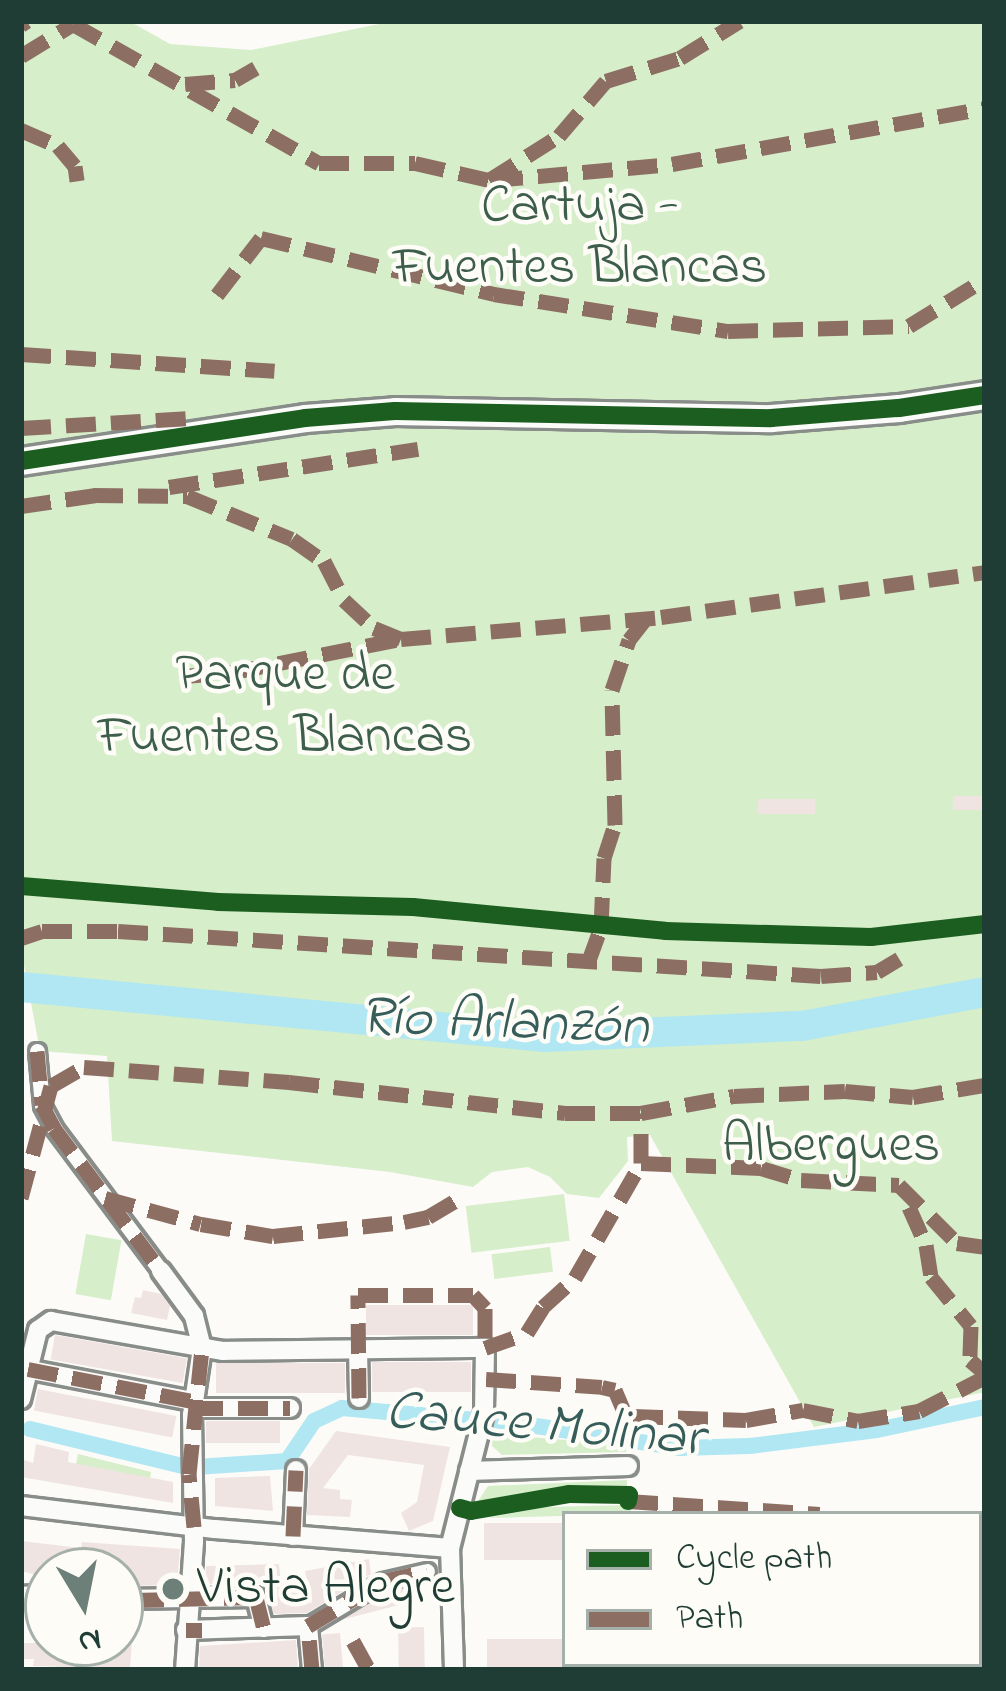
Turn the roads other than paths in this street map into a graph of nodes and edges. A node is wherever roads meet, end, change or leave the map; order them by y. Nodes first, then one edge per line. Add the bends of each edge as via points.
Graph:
1 (985, 394) edge
2 (21, 461) edge
3 (37, 1052) dead end
4 (161, 1270) joint
5 (202, 1348) junction
6 (358, 1349) junction
7 (24, 1369) edge
8 (359, 1398) dead end
9 (21, 1399) edge
10 (193, 1404) junction
11 (290, 1408) dead end
12 (628, 1466) dead end
13 (296, 1470) dead end
14 (469, 1471) junction
15 (21, 1506) edge
16 (194, 1527) junction
17 (293, 1536) junction
18 (450, 1548) junction
19 (427, 1571) dead end
20 (144, 1599) edge
21 (188, 1600) junction
22 (308, 1626) junction
23 (264, 1628) junction
24 (186, 1630) junction
25 (185, 1670) edge
26 (312, 1670) edge
27 (454, 1670) edge

1 - 2 main road via 771,418 395,411
3 - 4 street via 42,1105 54,1128
4 - 5 street via 194,1316
5 - 6 street
5 - 7 street via 58,1321 42,1324
5 - 10 street
6 - 8 street
6 - 14 street via 485,1348 482,1422
7 - 9 street
7 - 10 street
10 - 11 street
10 - 16 street
12 - 14 street
13 - 17 street
14 - 18 street
15 - 16 street
16 - 17 street
16 - 21 street
17 - 18 street
18 - 27 street
19 - 22 street via 383,1581
20 - 21 street
21 - 23 street via 258,1598
21 - 24 street
22 - 23 street
22 - 26 street
23 - 24 street
24 - 25 street

